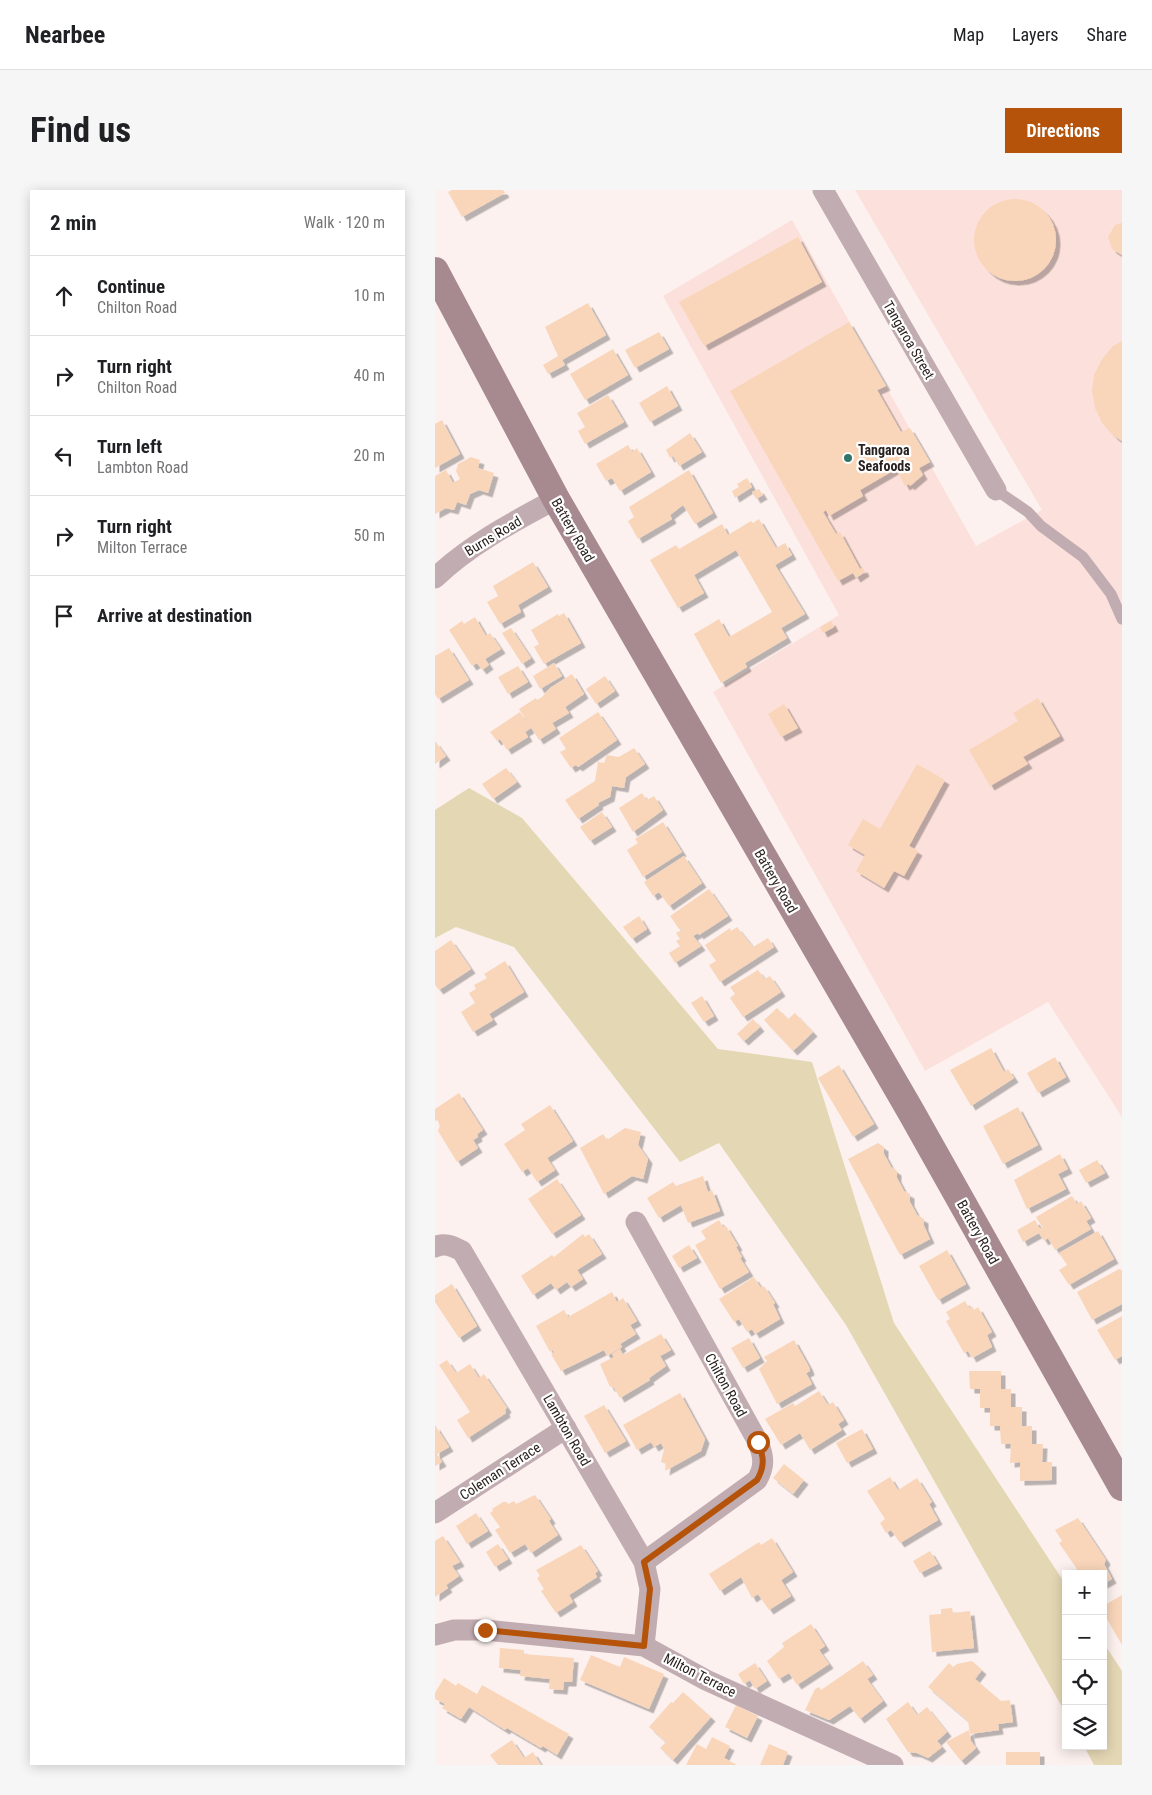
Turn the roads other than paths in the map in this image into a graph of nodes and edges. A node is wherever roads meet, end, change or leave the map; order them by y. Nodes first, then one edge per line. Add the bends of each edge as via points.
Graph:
1 (823, 190) edge
2 (435, 271) edge
3 (996, 490) joint
4 (556, 499) junction
5 (435, 578) edge
6 (1122, 619) edge
7 (636, 1222) dead end
8 (435, 1247) edge
9 (566, 1428) junction
10 (1122, 1488) edge
11 (435, 1513) edge
12 (644, 1562) junction
13 (435, 1635) edge
14 (644, 1646) junction
15 (893, 1765) edge

1 - 3 street, Tangaroa Street
2 - 4 street, Battery Road
3 - 6 lane via 1083,557 1111,594
4 - 5 street, Burns Road via 479,543
4 - 10 street, Battery Road via 910,1110
7 - 12 street, Chilton Road via 764,1458 763,1470 757,1480
8 - 9 street, Lambton Road via 453,1245 462,1251
9 - 11 street, Coleman Terrace
9 - 12 street, Lambton Road
12 - 14 street, Lambton Road via 650,1589
13 - 14 street, Milton Terrace via 453,1630 485,1630
14 - 15 street, Milton Terrace via 706,1680

